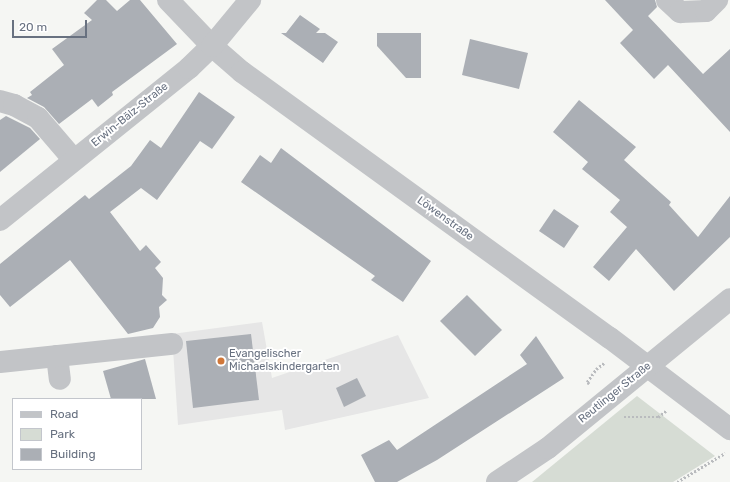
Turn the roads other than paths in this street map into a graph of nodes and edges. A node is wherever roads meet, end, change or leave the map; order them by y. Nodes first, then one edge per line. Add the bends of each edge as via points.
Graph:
1 (168, 0) edge
2 (250, 0) edge
3 (667, 0) edge
4 (717, 0) edge
5 (212, 46) junction
6 (0, 101) edge
7 (74, 160) junction
8 (0, 220) edge
9 (730, 299) edge
10 (172, 344) dead end
11 (57, 356) junction
12 (0, 362) edge
13 (649, 366) junction
14 (60, 379) dead end
15 (730, 429) edge
16 (497, 482) edge

1 - 5 street, Löwenstraße
2 - 5 street, Erwin-Bälz-Straße
3 - 4 street via 680,12 706,11
5 - 7 street, Erwin-Bälz-Straße via 189,68
5 - 13 street, Löwenstraße via 242,72
6 - 7 street via 14,105 38,118
7 - 8 street, Erwin-Bälz-Straße
9 - 13 street, Reutlinger Straße
10 - 11 street
11 - 12 street
11 - 14 street
13 - 15 street, Löwenstraße
13 - 16 street, Reutlinger Straße via 548,448

